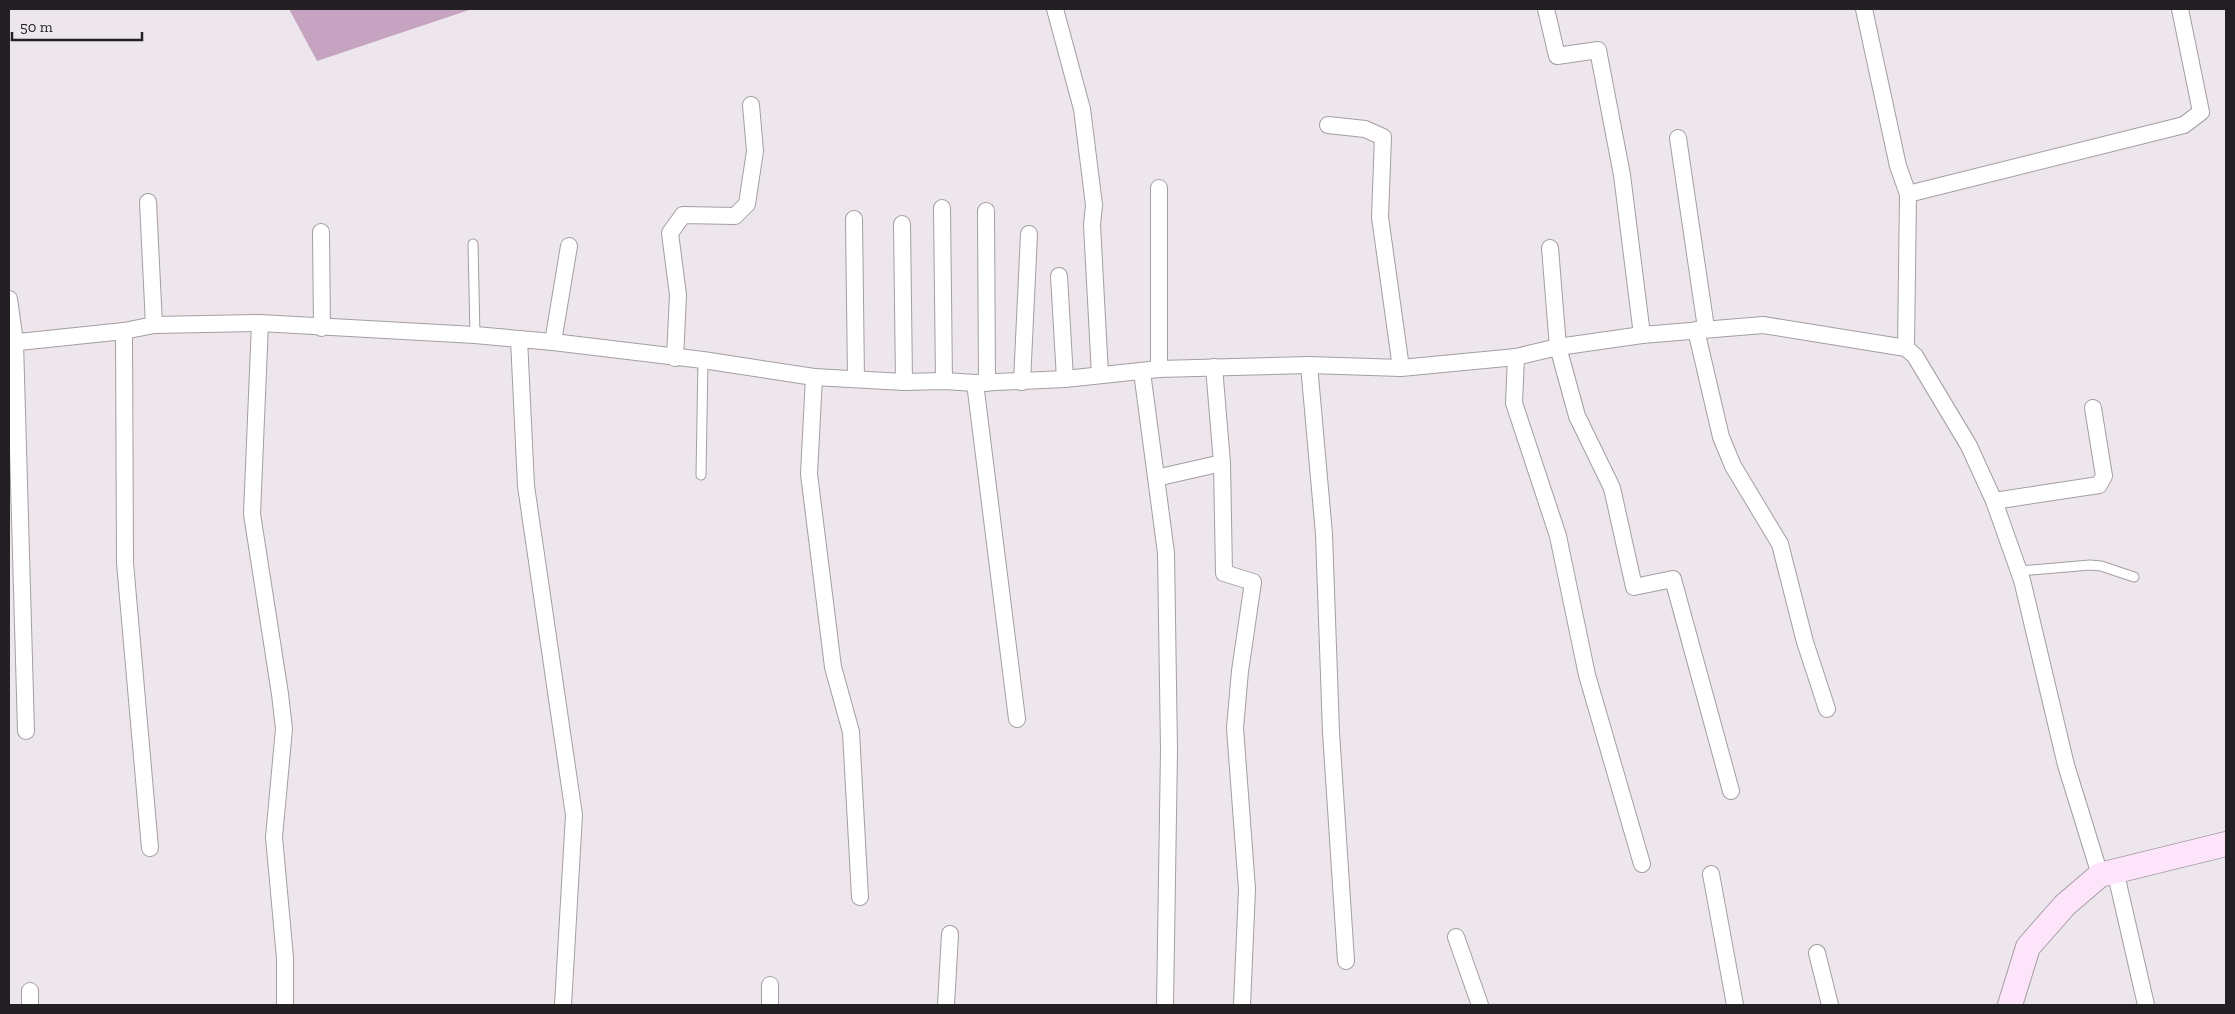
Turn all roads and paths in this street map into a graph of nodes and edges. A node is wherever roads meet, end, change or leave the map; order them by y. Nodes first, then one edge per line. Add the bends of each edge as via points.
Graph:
1 (1055, 9) edge
2 (1546, 9) edge
3 (1864, 9) edge
4 (2180, 9) edge
5 (751, 105) dead end
6 (1328, 125) dead end
7 (1678, 138) dead end
8 (1159, 188) dead end
9 (1908, 194) junction
10 (148, 202) dead end
11 (942, 208) dead end
12 (986, 211) dead end
13 (854, 219) dead end
14 (902, 224) dead end
15 (321, 232) dead end
16 (1029, 234) dead end
17 (473, 244) dead end
18 (569, 246) dead end
19 (1550, 248) dead end
20 (1059, 276) dead end
21 (9, 299) edge
22 (260, 323) junction
23 (154, 326) junction
24 (322, 328) junction
25 (1701, 329) junction
26 (124, 331) junction
27 (475, 335) junction
28 (1642, 335) junction
29 (519, 339) junction
30 (553, 342) junction
31 (12, 343) edge
32 (1558, 347) junction
33 (1906, 348) junction
34 (1516, 357) junction
35 (675, 358) junction
36 (703, 360) junction
37 (1308, 365) junction
38 (1214, 367) junction
39 (1401, 368) junction
40 (1159, 369) junction
41 (1142, 372) junction
42 (1100, 375) junction
43 (814, 377) junction
44 (856, 378) junction
45 (1065, 380) junction
46 (944, 381) junction
47 (904, 382) junction
48 (1022, 382) junction
49 (981, 383) junction
50 (2093, 408) dead end
51 (1222, 463) junction
52 (701, 475) dead end
53 (1156, 478) junction
54 (1994, 501) junction
55 (2019, 571) junction
56 (2134, 577) dead end
57 (1827, 709) dead end
58 (1017, 718) dead end
59 (26, 731) dead end
60 (1731, 791) dead end
61 (2226, 844) edge
62 (150, 848) dead end
63 (1642, 864) dead end
64 (2107, 873) junction
65 (1712, 874) dead end
66 (860, 897) dead end
67 (950, 934) dead end
68 (1456, 938) dead end
69 (1817, 953) dead end
70 (1346, 961) dead end
71 (770, 985) dead end
72 (285, 1005) edge
73 (563, 1005) edge
74 (770, 1005) edge
75 (946, 1005) edge
76 (1165, 1005) edge
77 (1242, 1005) edge
78 (1480, 1005) edge
79 (1735, 1005) edge
80 (1830, 1005) edge
81 (2010, 1005) edge
82 (2146, 1005) edge

1 - 42 street via 1082,109 1093,195
2 - 28 street via 1557,56 1598,50 1622,176
3 - 9 street via 1898,166
4 - 9 street via 2201,112 2184,125
5 - 35 street via 755,151 747,204 735,216 683,214 670,234 678,295
6 - 39 street via 1365,129 1384,137 1380,216
7 - 25 street
8 - 40 street
9 - 33 street
10 - 23 street
11 - 46 street
12 - 49 street
13 - 44 street
14 - 47 street
15 - 24 street
16 - 48 street
17 - 27 lane
18 - 30 street
19 - 32 street
20 - 45 street
21 - 31 street
22 - 23 street
22 - 24 street
22 - 72 street via 252,514 284,729 274,837 285,958
23 - 26 street
24 - 27 street
25 - 28 street
25 - 33 street via 1764,325
25 - 57 street via 1721,437 1733,466 1780,544 1805,642
26 - 31 street
26 - 62 street via 125,564
27 - 29 street
28 - 32 street
29 - 30 street
29 - 73 street via 526,486 574,815
30 - 35 street
31 - 59 street
32 - 34 street
32 - 60 street via 1577,416 1612,488 1634,587 1674,579
33 - 54 street via 1915,356 1969,446
34 - 39 street
34 - 63 street via 1514,403 1558,536 1587,675
35 - 36 street
36 - 43 street
36 - 52 lane
37 - 38 street
37 - 39 street
37 - 70 street via 1324,534 1330,732
38 - 40 street
38 - 51 street
40 - 41 street
41 - 42 street
41 - 53 street
42 - 45 street
43 - 44 street
43 - 66 street via 809,474 833,667 852,740
44 - 47 street
45 - 48 street
46 - 47 street
46 - 49 street
48 - 49 street
49 - 58 street
50 - 54 street via 2104,476 2099,485
51 - 53 street
51 - 77 street via 1224,573 1253,582 1235,728 1247,889
53 - 76 street via 1166,553
54 - 55 street
55 - 56 lane via 2090,565
55 - 64 street via 2066,765
61 - 64 main road
64 - 81 main road via 2065,905 2028,947
64 - 82 street
65 - 79 street
67 - 75 street
68 - 78 street
69 - 80 street
71 - 74 street

